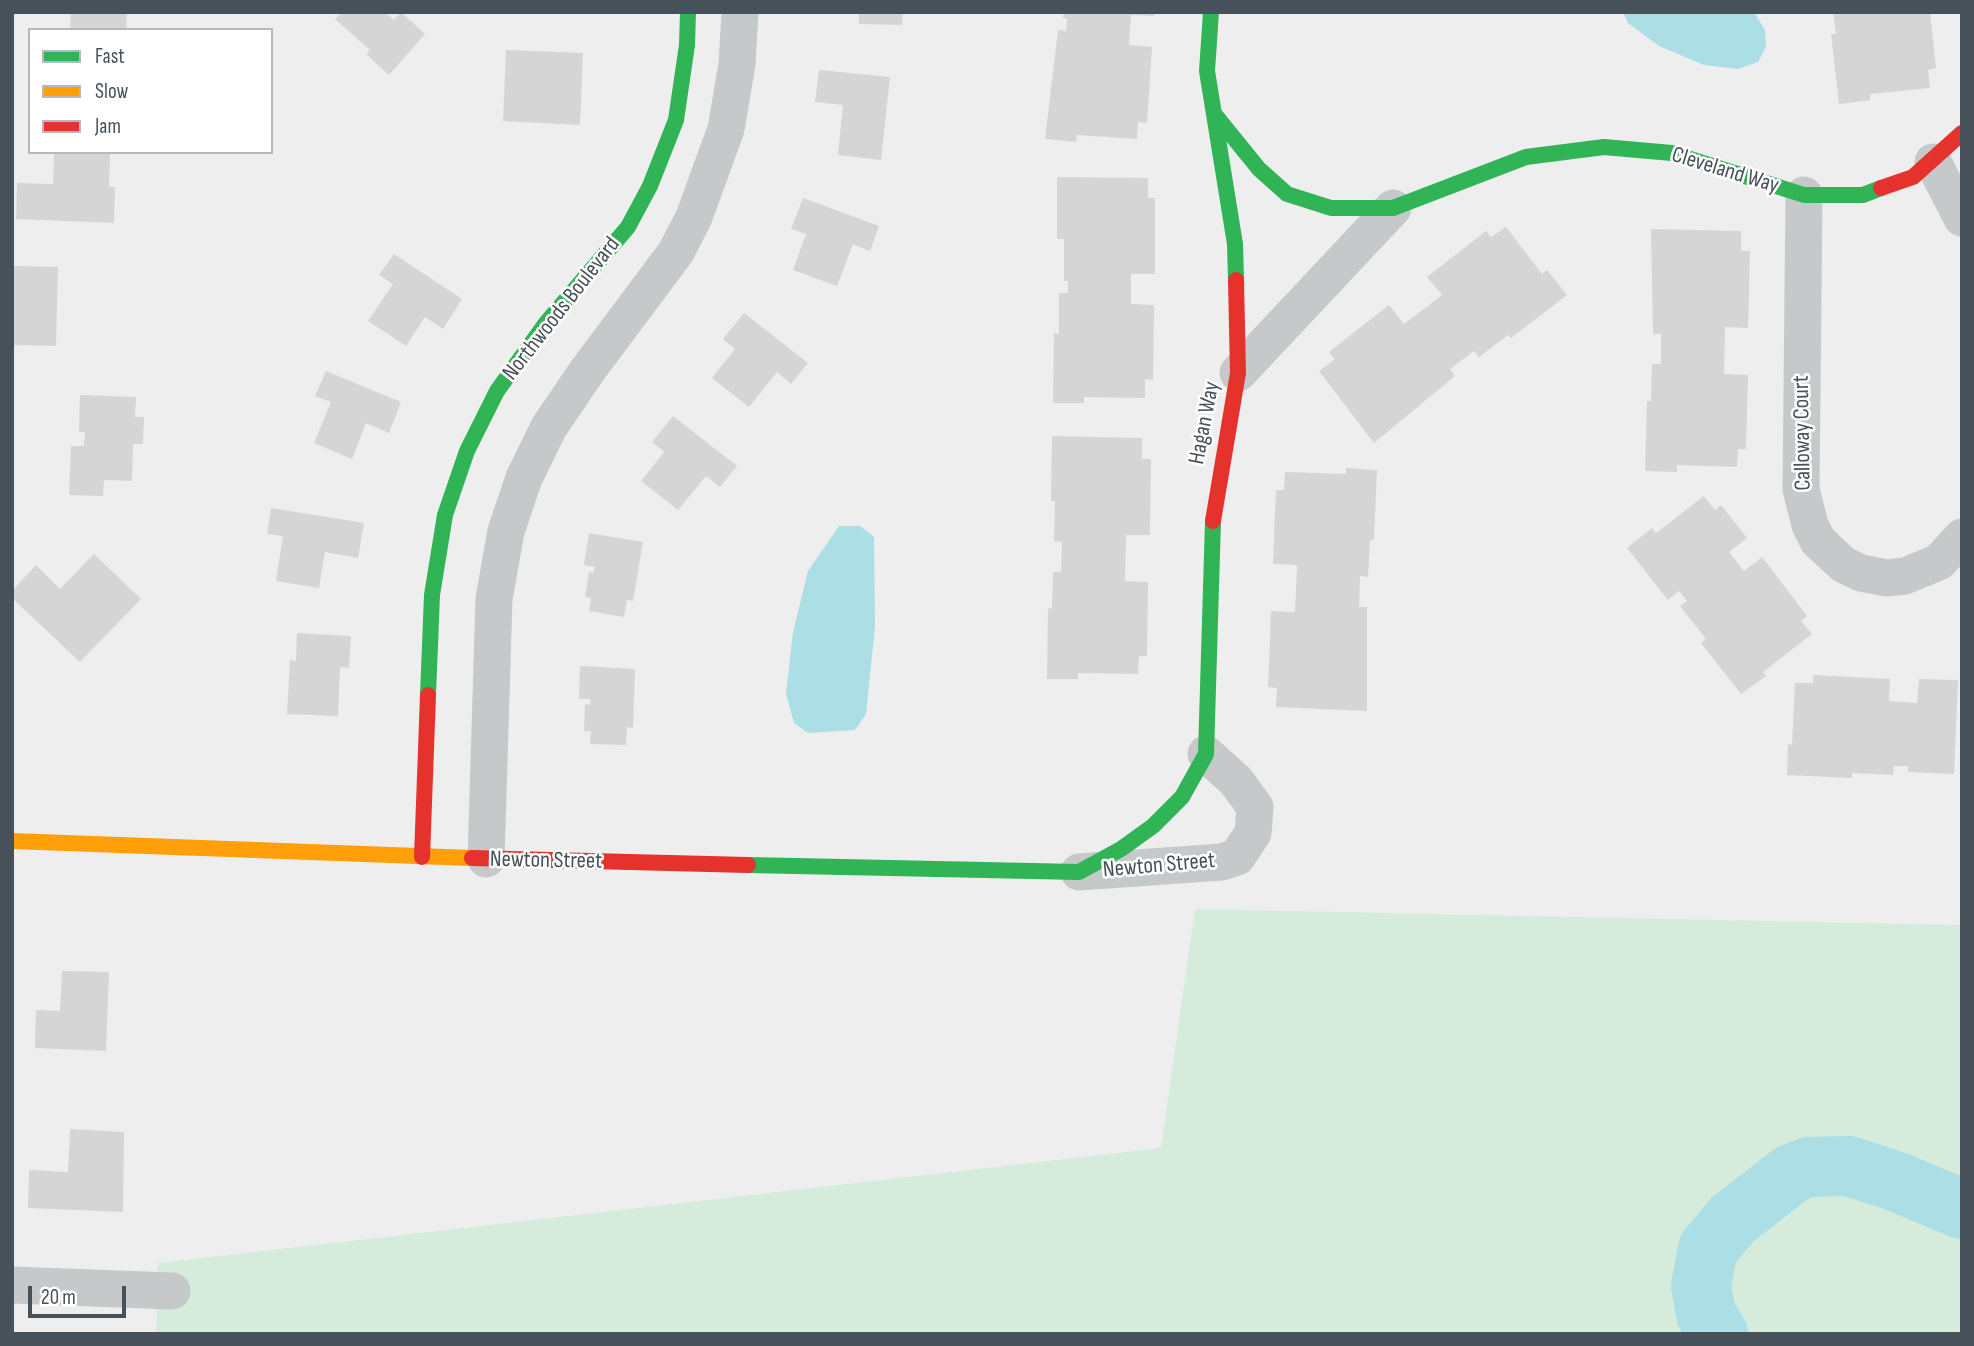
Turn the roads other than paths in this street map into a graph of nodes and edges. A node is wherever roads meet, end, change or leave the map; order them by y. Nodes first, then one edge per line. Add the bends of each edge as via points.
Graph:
1 (688, 12) edge
2 (740, 12) edge
3 (1211, 12) edge
4 (1213, 113) junction
5 (1962, 133) edge
6 (1933, 162) junction
7 (1804, 195) junction
8 (1393, 208) junction
9 (1962, 218) edge
10 (1238, 373) junction
11 (1962, 537) edge
12 (1206, 754) junction
13 (1153, 826) joint
14 (12, 841) edge
15 (422, 857) junction
16 (486, 859) junction
17 (1079, 872) junction
18 (12, 1285) edge
19 (172, 1291) dead end

1 - 15 street, Northwoods Boulevard via 676,120 650,186 628,227 546,323 497,391 467,451 445,515 432,595
2 - 16 street via 726,129 695,217 669,262 549,428 524,478 506,531 494,599
3 - 4 street, Hagan Way via 1207,71
4 - 8 street, Cleveland Way via 1258,169 1287,194 1331,208
4 - 10 street, Hagan Way via 1236,244
5 - 6 street, Cleveland Way
6 - 7 street, Cleveland Way via 1913,177 1863,195
6 - 9 street
7 - 8 street, Cleveland Way via 1672,153 1604,147 1527,157
7 - 11 street, Calloway Court via 1801,489 1810,526 1818,541 1844,565 1887,578 1939,562
8 - 10 street, Cleveland Way
10 - 12 street, Hagan Way via 1211,537
12 - 13 street, Hagan Way via 1182,797
12 - 17 street, Newton Street via 1236,781 1255,807 1253,833 1237,857 1222,862
13 - 17 street, Newton Street
14 - 15 street, Newton Street
15 - 16 street, Newton Street
16 - 17 street, Newton Street
18 - 19 street

